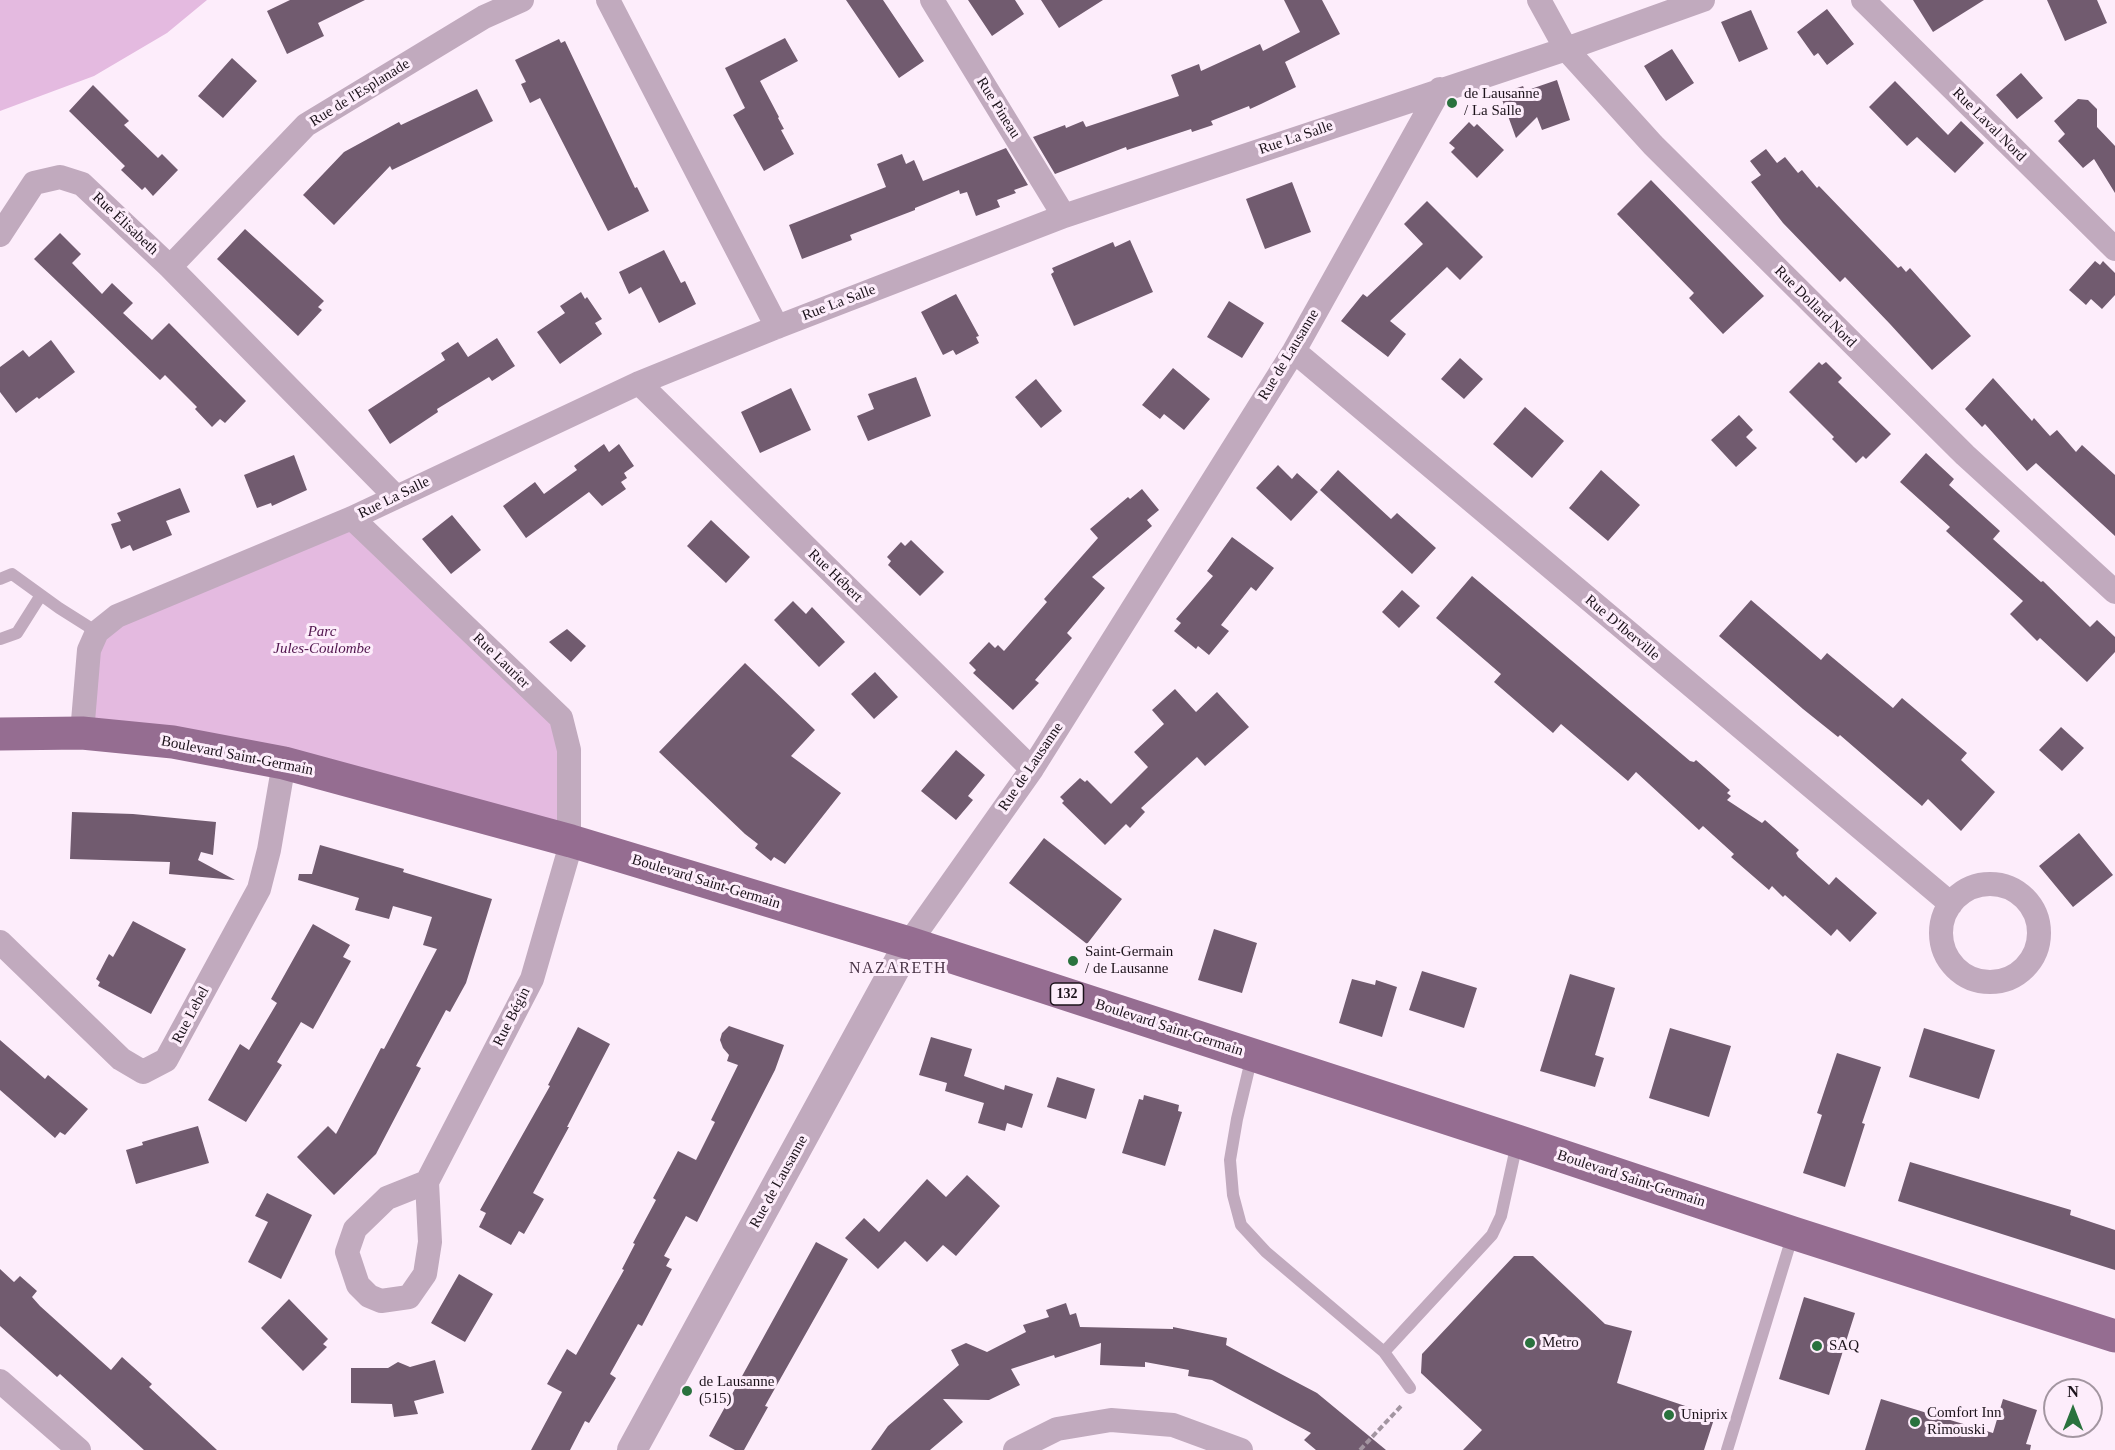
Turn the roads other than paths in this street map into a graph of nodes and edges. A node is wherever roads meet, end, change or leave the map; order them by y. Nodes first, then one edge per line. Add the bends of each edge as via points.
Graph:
1 (522, 0) edge
2 (608, 0) edge
3 (932, 0) edge
4 (1539, 0) edge
5 (1703, 0) edge
6 (1863, 0) edge
7 (1566, 49) junction
8 (1440, 89) junction
9 (1064, 216) junction
10 (0, 235) edge
11 (2115, 249) edge
12 (170, 267) junction
13 (777, 327) junction
14 (1294, 351) junction
15 (639, 383) junction
16 (394, 496) junction
17 (352, 518) junction
18 (0, 579) edge
19 (2115, 592) edge
20 (41, 595) junction
21 (97, 632) junction
22 (0, 639) edge
23 (82, 733) junction
24 (0, 734) edge
25 (284, 763) junction
26 (1032, 769) junction
27 (571, 841) junction
28 (1951, 904) junction
29 (0, 942) edge
30 (909, 943) junction
31 (1252, 1055) junction
32 (1517, 1141) junction
33 (427, 1182) junction
34 (1793, 1233) junction
35 (2115, 1336) edge
36 (1384, 1352) junction
37 (0, 1381) edge
38 (1410, 1388) road end
39 (79, 1450) edge
40 (632, 1450) edge
41 (1015, 1450) edge
42 (1241, 1450) edge
43 (1727, 1450) edge

1 - 12 street, Rue de l'Esplanade via 484,17 306,125
2 - 13 street
3 - 9 street, Rue Pineau
4 - 7 street, Rue Dollard Nord
5 - 7 street, Rue La Salle
6 - 11 street, Rue Laval Nord
7 - 8 street, Rue La Salle
7 - 19 street, Rue Dollard Nord via 1653,145 1956,447
8 - 9 street, Rue La Salle
8 - 14 street, Rue de Lausanne
9 - 13 street, Rue La Salle
10 - 12 street, Rue Élisabeth via 34,183 60,177 82,184
12 - 16 street
13 - 15 street, Rue La Salle
14 - 26 street, Rue de Lausanne
14 - 28 street, Rue D'Iberville
15 - 16 street, Rue La Salle
15 - 26 street, Rue Hébert
16 - 17 street, Rue La Salle
17 - 21 street, Rue La Salle via 117,616
17 - 27 street, Rue Laurier via 561,718 569,750
18 - 20 lane via 12,574
20 - 21 lane
20 - 22 lane via 17,633
21 - 23 street via 88,650
23 - 24 main road, Boulevard Saint-Germain / 132
23 - 25 main road, Boulevard Saint-Germain / 132 via 173,742
25 - 27 main road, Boulevard Saint-Germain / 132
25 - 29 street, Rue Lebel via 259,889 166,1060 142,1072 121,1059
26 - 30 street, Rue de Lausanne
27 - 30 main road, Boulevard Saint-Germain / 132
27 - 33 street, Rue Bégin via 532,979
28 - 28 street via 1943,919 1941,935 1953,965 1966,976 1981,982 1997,982 2026,967 2035,954 2039,931 2032,908 2022,896 1992,884 1962,893
30 - 31 main road, Boulevard Saint-Germain / 132
30 - 40 street, Rue de Lausanne
31 - 32 main road, Boulevard Saint-Germain / 132
31 - 36 lane via 1230,1160 1241,1225 1266,1252
32 - 34 main road, Boulevard Saint-Germain / 132
32 - 36 lane via 1501,1216 1492,1235
33 - 33 street via 387,1198 355,1229 347,1252 358,1284 369,1296 381,1301 409,1297 425,1274 430,1242
34 - 35 main road, Boulevard Saint-Germain / 132
34 - 43 lane
36 - 38 lane
37 - 39 street
41 - 42 street via 1057,1429 1112,1420 1173,1425

